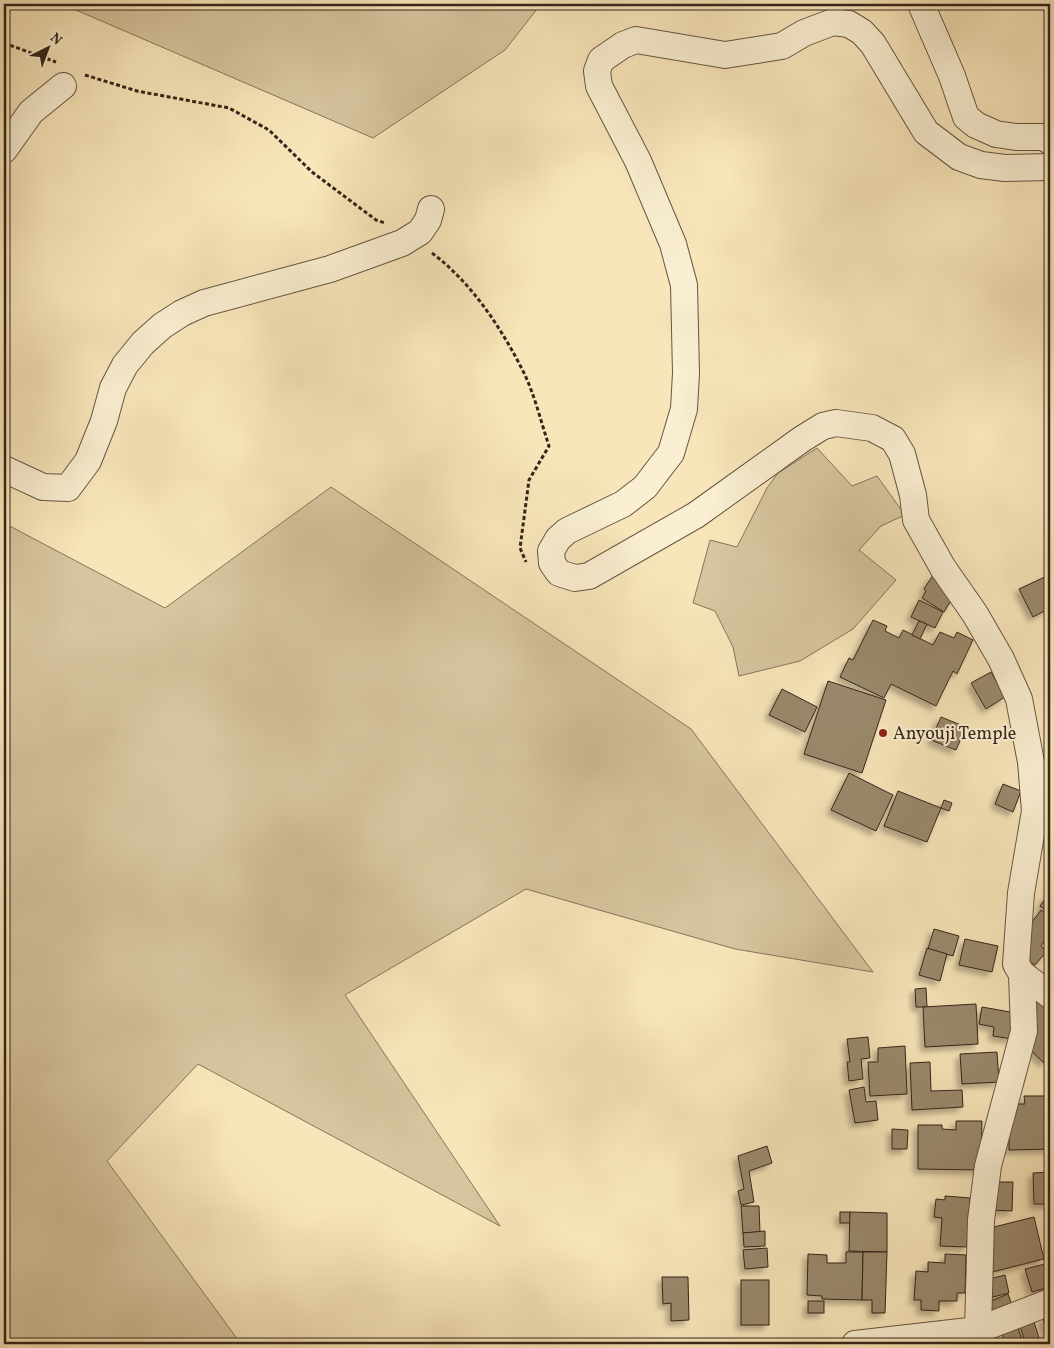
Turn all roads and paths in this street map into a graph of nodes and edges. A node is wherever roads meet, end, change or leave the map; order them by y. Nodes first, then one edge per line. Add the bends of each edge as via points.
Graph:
1 (921, 4) edge
2 (4, 43) edge
3 (66, 74) junction
4 (1050, 141) edge
5 (4, 150) edge
6 (1050, 167) edge
7 (431, 209) dead end
8 (392, 226) dead end
9 (430, 252) dead end
10 (4, 469) edge
11 (529, 566) dead end
12 (1043, 816) edge
13 (1022, 974) junction
14 (1050, 995) edge
15 (1050, 1302) edge
16 (978, 1330) junction
17 (866, 1343) edge

1 - 4 street via 966,117 996,134 1043,137
2 - 3 path
3 - 5 street via 31,112
3 - 8 path via 229,108 269,130 312,172 376,220
6 - 12 street via 1005,168 981,165 959,157 926,132 873,44 849,24 833,22 782,46 725,55 636,40 612,51 602,60 597,71 599,86 638,161 673,244 684,285 684,409 671,453 645,487 623,504 567,531 551,551 552,563 559,574 575,578 589,576 696,515 823,426 836,423 872,428 893,440 902,454 916,520 943,568 975,614 1019,699
7 - 10 street via 420,232 402,243 330,269 204,303 162,326 125,365 113,388 88,462 68,488 42,487
9 - 11 path via 453,269 494,321 525,375 549,446 529,480 520,548
12 - 13 street via 1023,876 1016,964
13 - 14 street
13 - 16 street via 1024,1032 988,1166 981,1220
15 - 16 street
16 - 17 street

